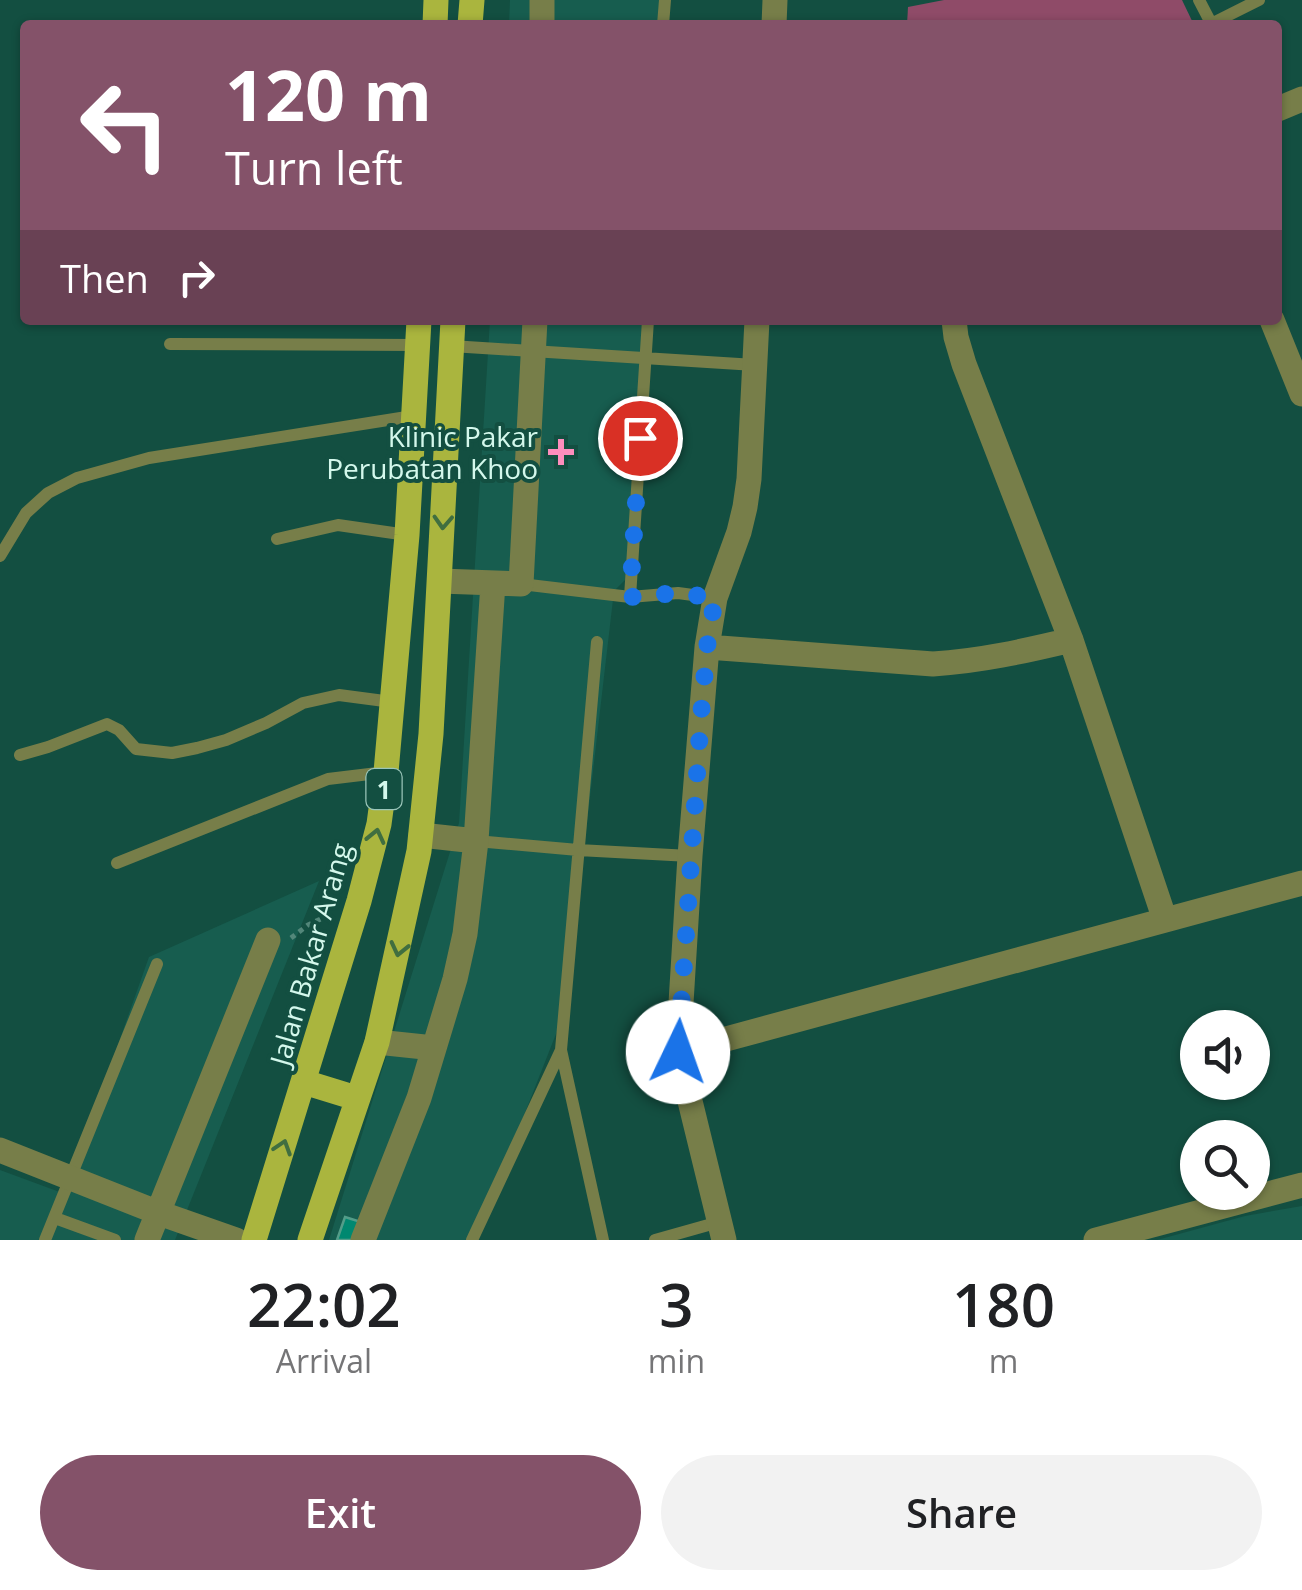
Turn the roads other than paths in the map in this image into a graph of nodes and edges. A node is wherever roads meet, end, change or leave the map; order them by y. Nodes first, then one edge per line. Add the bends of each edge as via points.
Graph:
1 (1260, 0) edge
2 (1222, 20) edge
3 (535, 325) edge
4 (648, 325) edge
5 (757, 325) edge
6 (955, 325) edge
7 (1274, 325) edge
8 (418, 333) edge
9 (452, 333) edge
10 (170, 344) dead end
11 (534, 350) junction
12 (646, 358) junction
13 (754, 365) junction
14 (1302, 394) edge
15 (413, 416) junction
16 (407, 535) junction
17 (277, 540) dead end
18 (0, 556) edge
19 (440, 581) junction
20 (493, 583) junction
21 (521, 584) junction
22 (630, 597) junction
23 (715, 598) junction
24 (1071, 640) junction
25 (597, 642) dead end
26 (707, 647) junction
27 (392, 702) junction
28 (20, 755) dead end
29 (386, 772) junction
30 (421, 835) junction
31 (476, 841) junction
32 (578, 850) junction
33 (690, 856) junction
34 (117, 864) dead end
35 (1302, 884) edge
36 (1165, 920) junction
37 (268, 940) dead end
38 (157, 964) dead end
39 (377, 1042) junction
40 (434, 1048) junction
41 (561, 1050) junction
42 (678, 1052) junction
43 (304, 1082) junction
44 (356, 1098) junction
45 (0, 1150) edge
46 (69, 1178) junction
47 (1302, 1185) edge
48 (159, 1213) junction
49 (54, 1218) junction
50 (722, 1231) edge
51 (46, 1240) edge
52 (115, 1240) edge
53 (147, 1240) edge
54 (236, 1240) edge
55 (254, 1240) edge
56 (310, 1240) edge
57 (364, 1240) edge
58 (472, 1240) edge
59 (602, 1240) edge
60 (655, 1240) edge
61 (1096, 1240) edge

1 - 2 lane
3 - 11 street
4 - 12 lane
5 - 13 street
6 - 24 street
7 - 14 street
8 - 10 lane
8 - 15 main road, Jalan Bakar Arang / 1
9 - 11 lane
9 -> 19 main road, 1
11 - 12 lane
11 - 21 street
12 - 13 lane
12 - 22 lane
13 - 23 street via 745,508
15 - 16 main road, Jalan Bakar Arang / 1
15 - 18 lane via 149,458 77,478 26,512
16 - 17 lane via 338,525
16 - 27 main road, Jalan Bakar Arang / 1
19 - 20 street
19 - 30 main road, 1
20 - 21 street
20 - 31 street
21 - 22 lane
22 - 23 lane
23 - 26 street
24 - 26 street via 933,664
24 - 36 street
25 - 32 lane
26 - 33 street
27 - 28 lane via 324,698 226,740 172,753 136,749 108,724
27 - 29 main road, Jalan Bakar Arang / 1
29 - 34 lane via 328,779
43 -> 29 main road, Jalan Bakar Arang / 1 via 359,902
30 - 31 street
30 -> 39 main road, 1
31 - 32 lane
31 - 40 street via 465,934
32 - 33 lane
32 - 41 lane
33 - 42 street
35 - 36 street
36 - 42 street
37 - 48 street
38 - 46 lane
39 - 40 street
39 - 44 main road, 1
40 - 57 street
41 - 58 lane
41 - 59 lane
42 - 50 street
43 - 44 main road
55 -> 43 main road, Jalan Bakar Arang / 1
44 - 56 main road, 1
45 - 46 street
46 - 48 street
46 - 49 lane
47 - 61 street
48 - 53 street
48 - 54 street
49 - 51 lane
49 - 52 lane
50 - 60 lane

